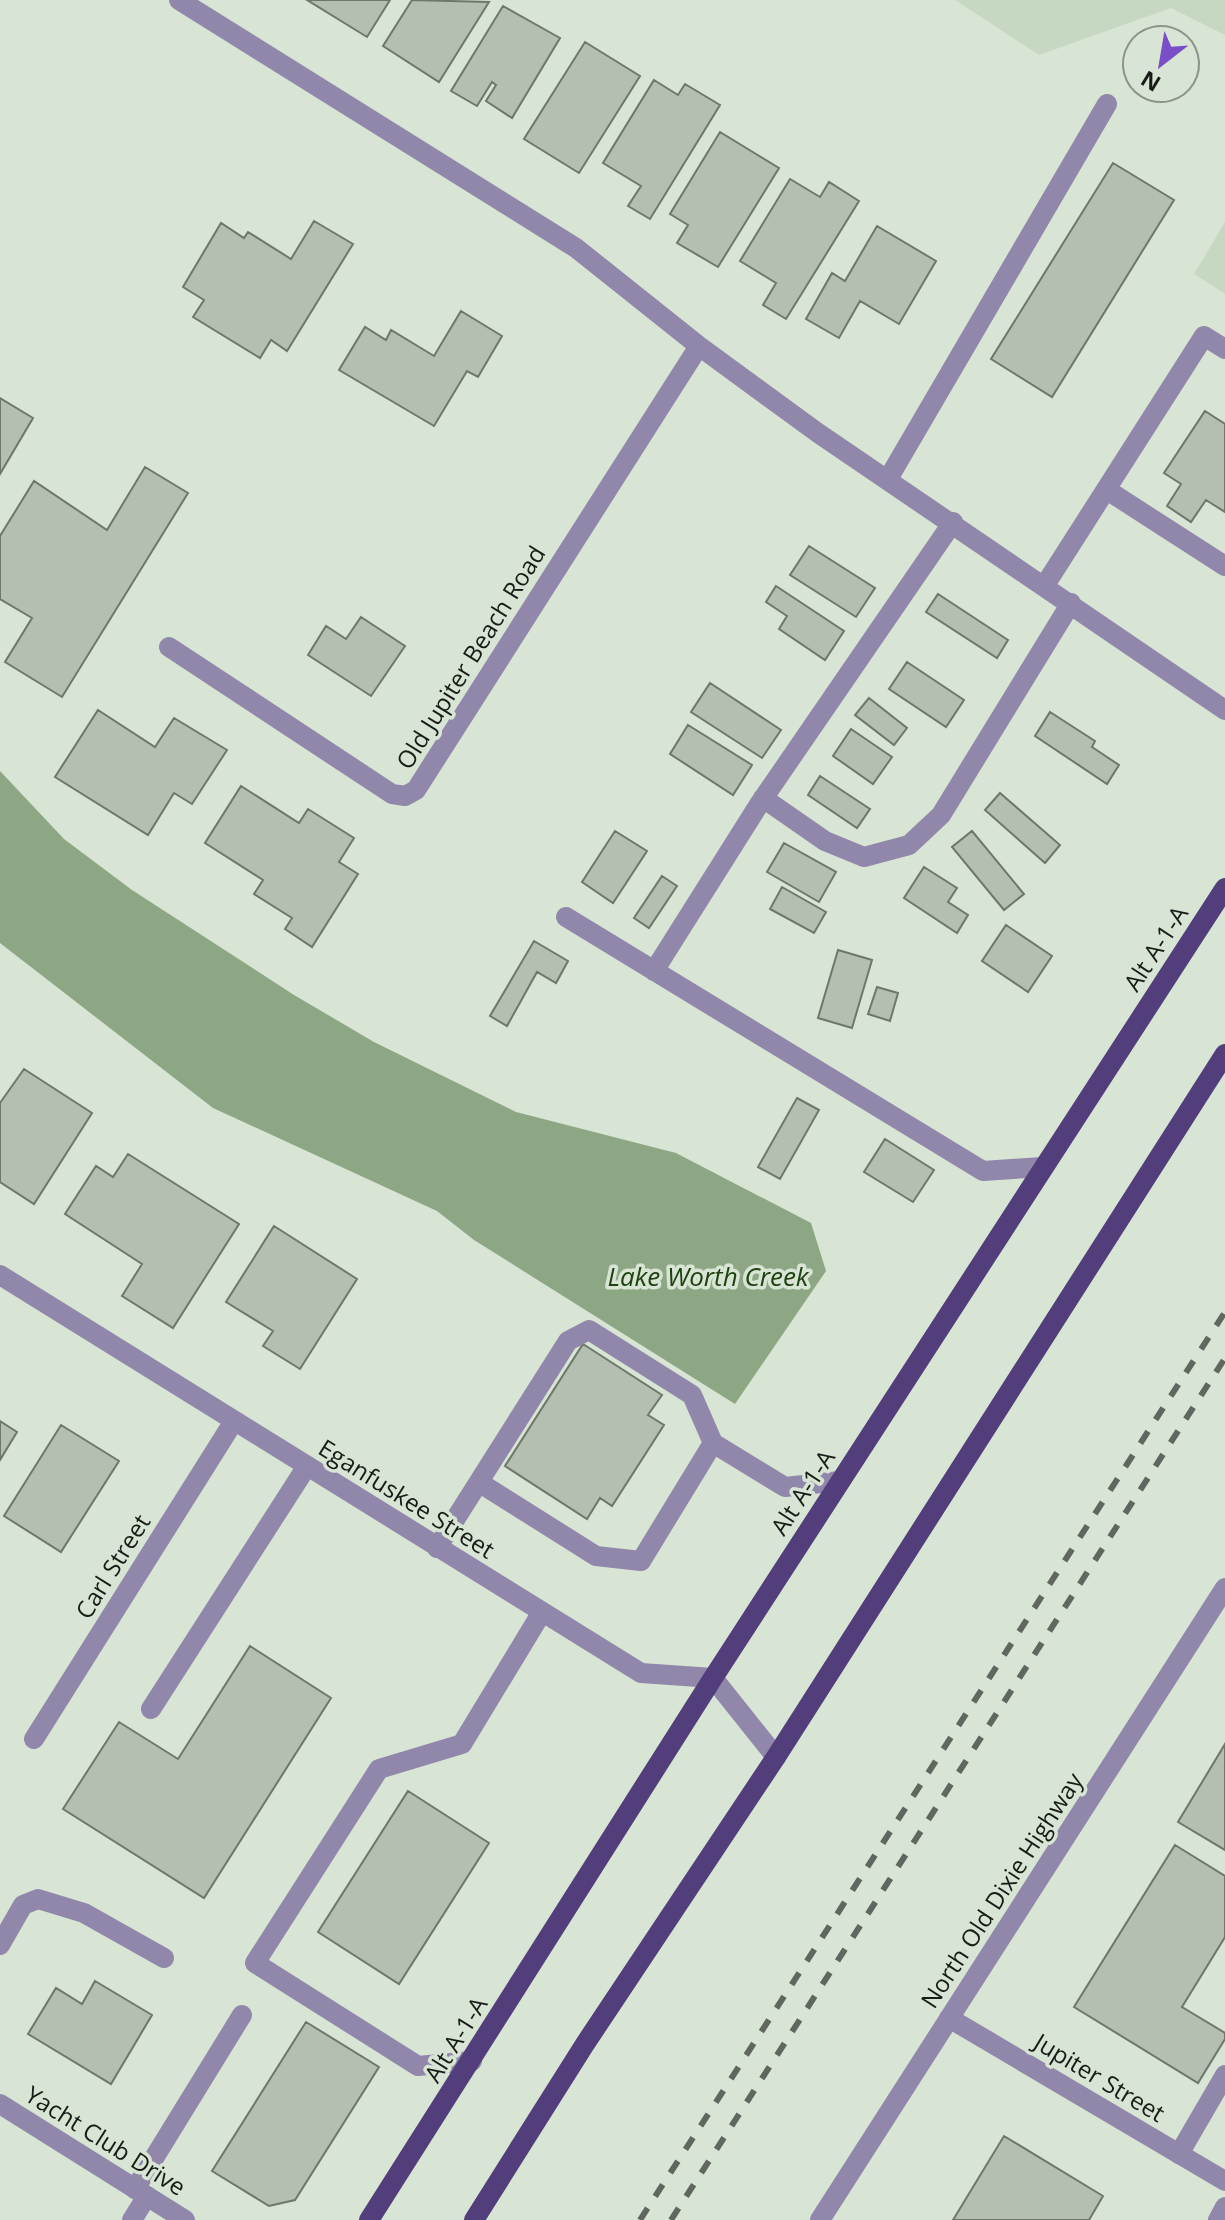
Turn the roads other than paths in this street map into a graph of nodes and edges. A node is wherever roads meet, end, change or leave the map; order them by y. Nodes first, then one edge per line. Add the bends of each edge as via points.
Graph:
1 (179, 0) edge
2 (1107, 104) dead end
3 (699, 346) junction
4 (1225, 349) edge
5 (888, 479) junction
6 (1107, 490) junction
7 (953, 522) junction
8 (1225, 566) edge
9 (1045, 585) junction
10 (1071, 603) junction
11 (169, 647) dead end
12 (1225, 710) edge
13 (763, 798) junction
14 (1225, 888) edge
15 (566, 917) dead end
16 (654, 971) junction
17 (1225, 1054) edge
18 (1042, 1167) junction
19 (0, 1275) edge
20 (234, 1421) junction
21 (713, 1443) junction
22 (307, 1466) junction
23 (840, 1481) junction
24 (480, 1483) junction
25 (437, 1548) junction
26 (1225, 1590) edge
27 (542, 1612) junction
28 (713, 1678) junction
29 (151, 1709) dead end
30 (34, 1739) dead end
31 (776, 1757) junction
32 (0, 1945) edge
33 (164, 1958) dead end
34 (242, 2015) dead end
35 (949, 2018) junction
36 (472, 2061) junction
37 (1225, 2075) edge
38 (0, 2104) edge
39 (1179, 2154) junction
40 (1225, 2181) edge
41 (141, 2192) junction
42 (1225, 2207) edge
43 (132, 2220) edge
44 (185, 2220) edge
45 (369, 2220) edge
46 (474, 2220) edge
47 (820, 2220) edge
48 (1218, 2220) edge

1 - 3 street via 576,248
2 - 5 street
3 - 5 street
3 - 11 street, Old Jupiter Beach Road via 416,790 405,796 392,794
4 - 6 street via 1204,336
5 - 7 street
6 - 8 street
6 - 9 street
7 - 9 street
7 - 13 street
9 - 10 street
10 - 12 street
10 - 13 street via 941,815 909,845 864,857 825,841
13 - 16 street
14 - 18 main road, Alt A-1-A
15 - 16 street
16 - 18 street via 983,1171
17 - 31 main road
18 - 23 main road, Alt A-1-A
19 - 20 street, Eganfuskee Street
20 - 22 street, Eganfuskee Street
20 - 30 street, Carl Street
21 - 23 street via 785,1487
21 - 24 street via 641,1561 596,1556
21 - 24 street via 692,1395 589,1330 568,1341
22 - 25 street, Eganfuskee Street
22 - 29 street
23 - 28 main road, Alt A-1-A
24 - 25 street
25 - 27 street, Eganfuskee Street
26 - 35 street, North Old Dixie Highway
27 - 28 street, Eganfuskee Street via 641,1673
27 - 36 street via 462,1744 379,1769 255,1963 418,2066
28 - 31 street
28 - 36 main road, Alt A-1-A
31 - 46 main road
32 - 33 street via 23,1905 38,1899 84,1913
34 - 41 street
35 - 39 street, Jupiter Street
35 - 47 street, North Old Dixie Highway
36 - 45 main road, Alt A-1-A
37 - 39 street
38 - 41 street, Yacht Club Drive
39 - 40 street, Jupiter Street
41 - 43 street
41 - 44 street, Yacht Club Drive
42 - 48 street

